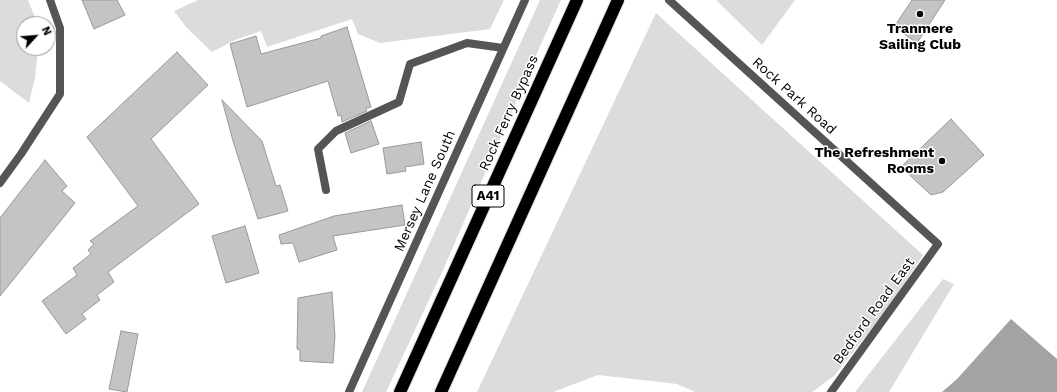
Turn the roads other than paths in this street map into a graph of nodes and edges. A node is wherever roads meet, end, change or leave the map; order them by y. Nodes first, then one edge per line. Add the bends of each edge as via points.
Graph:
1 (50, 0) edge
2 (525, 0) edge
3 (577, 0) edge
4 (618, 0) edge
5 (669, 0) edge
6 (503, 48) junction
7 (0, 183) edge
8 (326, 190) dead end
9 (938, 244) joint
10 (349, 392) edge
11 (400, 392) edge
12 (441, 392) edge
13 (831, 392) edge

1 - 7 street via 60,28 60,94
2 - 6 street, Mersey Lane South
3 - 11 highway, Rock Ferry Bypass / A41
4 - 12 highway, A41
5 - 9 street, Rock Park Road
6 - 8 street via 467,43 410,64 399,102 336,130 318,150
6 - 10 street, Mersey Lane South
9 - 13 street, Bedford Road East

